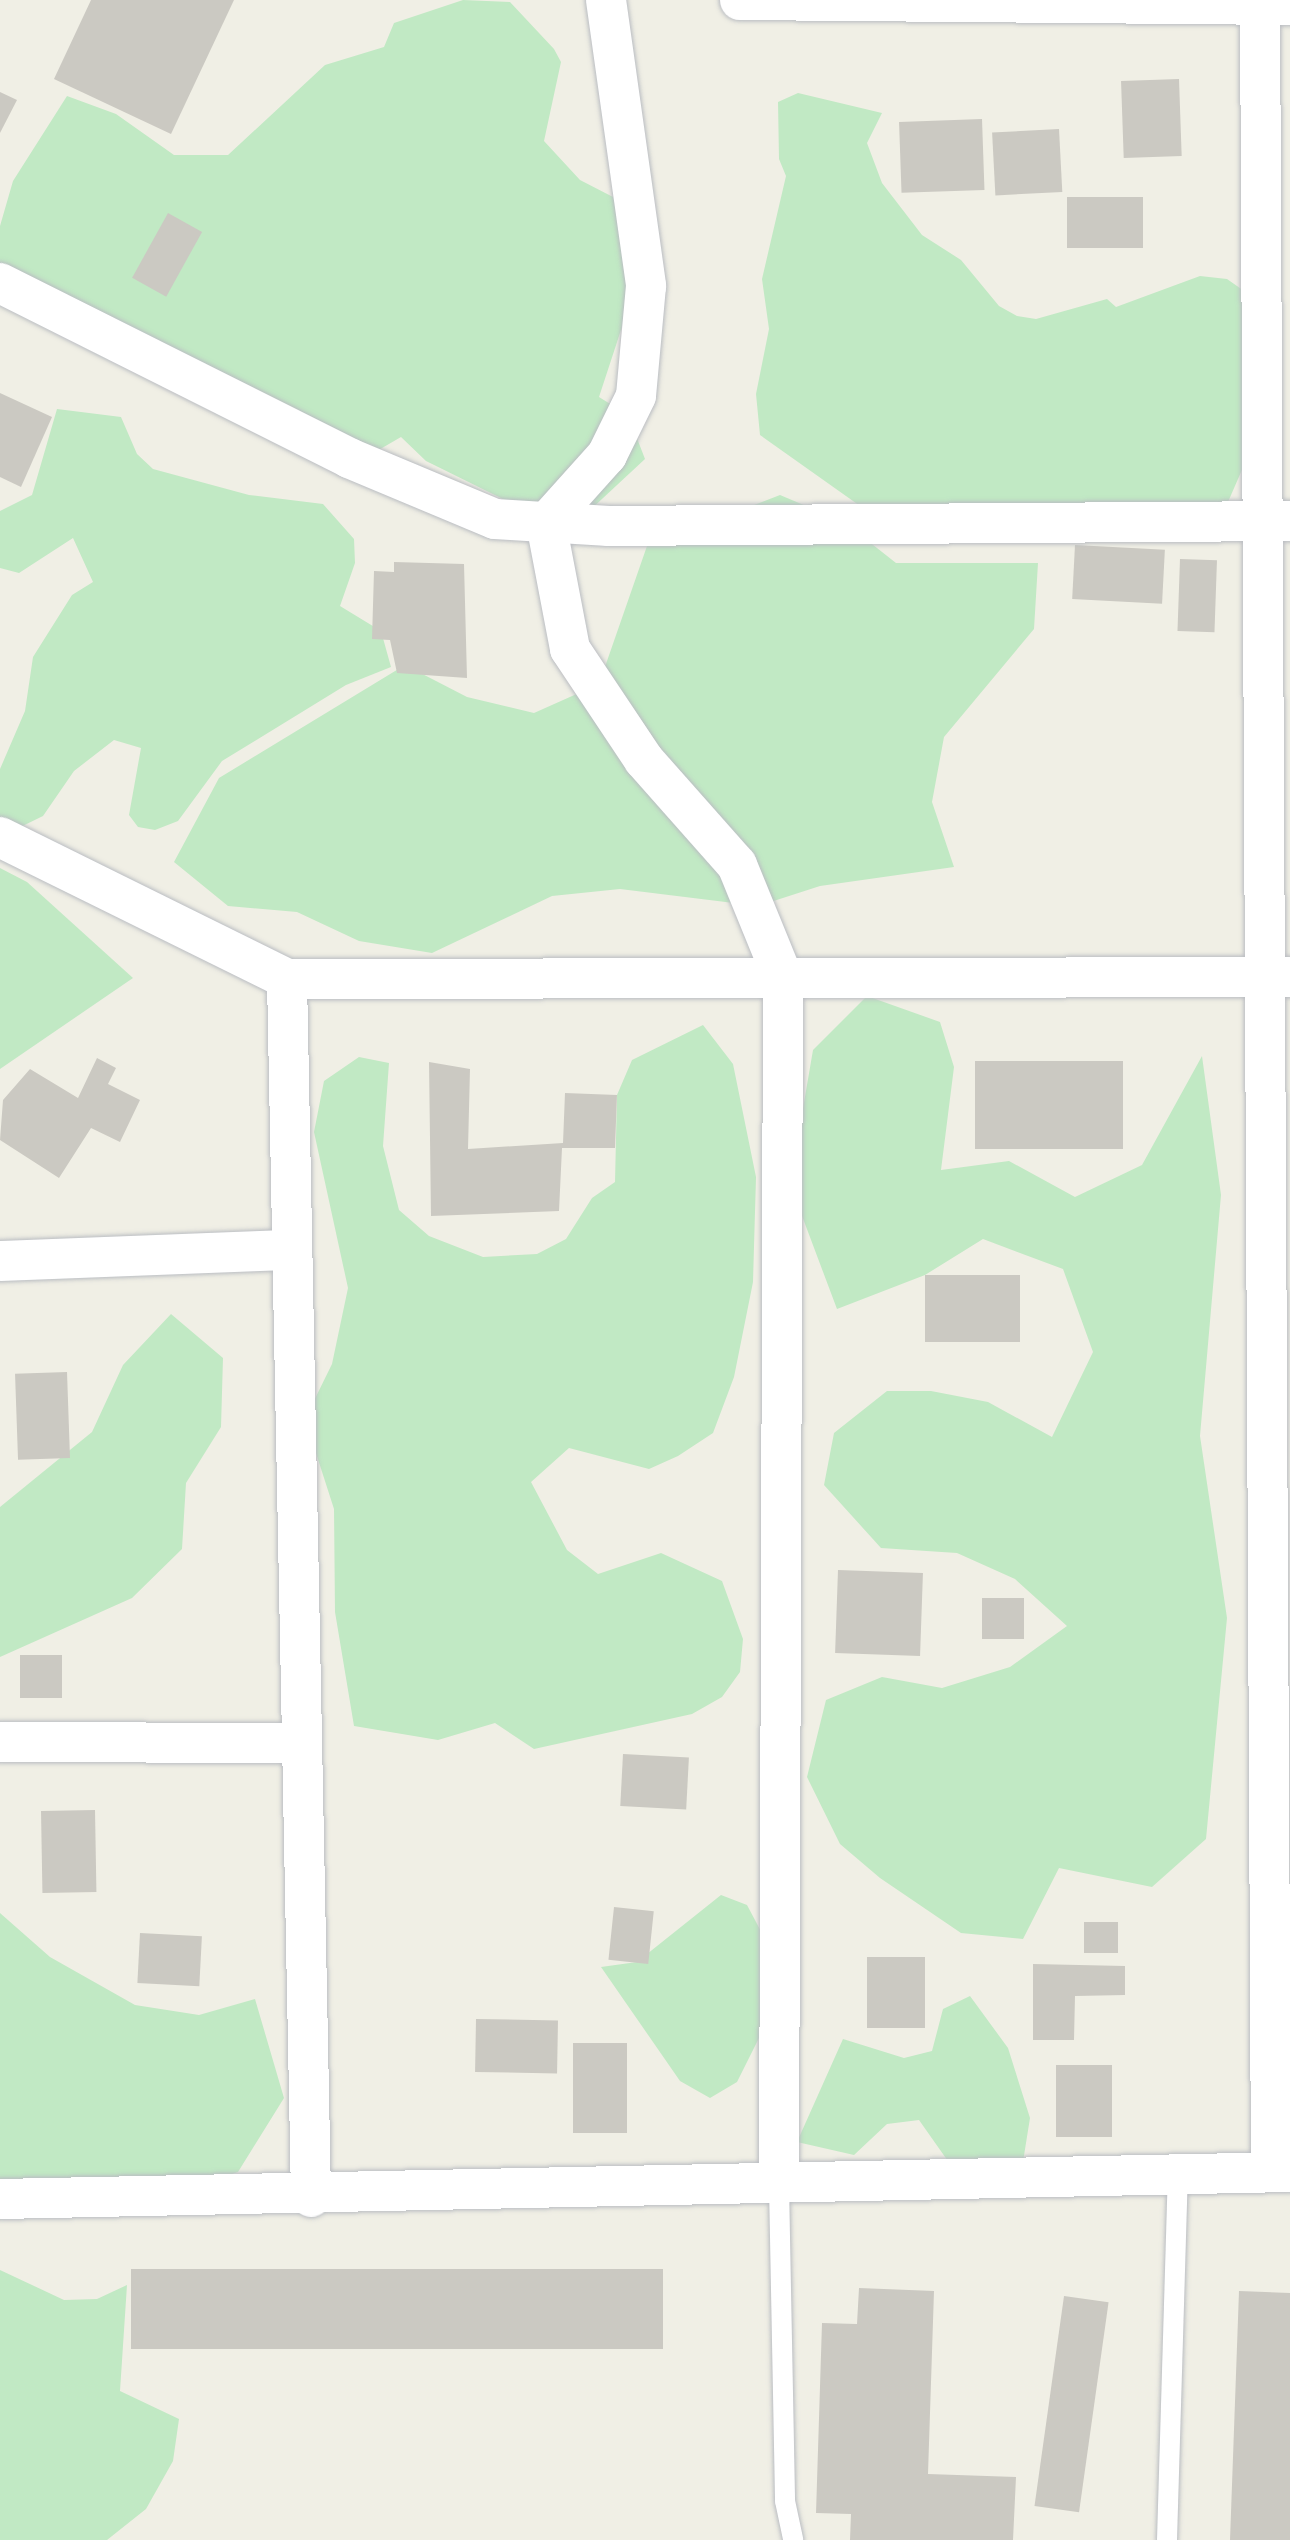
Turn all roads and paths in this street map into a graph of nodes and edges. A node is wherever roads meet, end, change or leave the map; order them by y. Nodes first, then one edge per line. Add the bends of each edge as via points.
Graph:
1 (606, 0) edge
2 (740, 0) edge
3 (1275, 4) edge
4 (0, 283) edge
5 (1276, 521) edge
6 (546, 523) junction
7 (0, 837) edge
8 (1278, 977) edge
9 (783, 978) junction
10 (287, 979) junction
11 (292, 1250) junction
12 (0, 1261) edge
13 (0, 1742) edge
14 (302, 1743) junction
15 (1178, 2172) junction
16 (1280, 2172) edge
17 (779, 2185) junction
18 (311, 2197) junction
19 (0, 2199) edge
20 (793, 2540) edge
21 (1167, 2540) edge

1 - 6 street via 646,286 636,396 607,455
2 - 3 street
3 - 5 street
4 - 6 street via 349,458 495,519
5 - 6 street
5 - 8 street
6 - 9 street via 570,649 644,760 737,865
7 - 10 street
8 - 9 street
8 - 16 street
9 - 10 street
9 - 17 street
10 - 11 street
11 - 12 street
11 - 14 street
13 - 14 street
14 - 18 street
15 - 16 street
15 - 17 street
15 - 21 lane
17 - 18 street
17 - 20 lane via 785,2501
18 - 19 street

